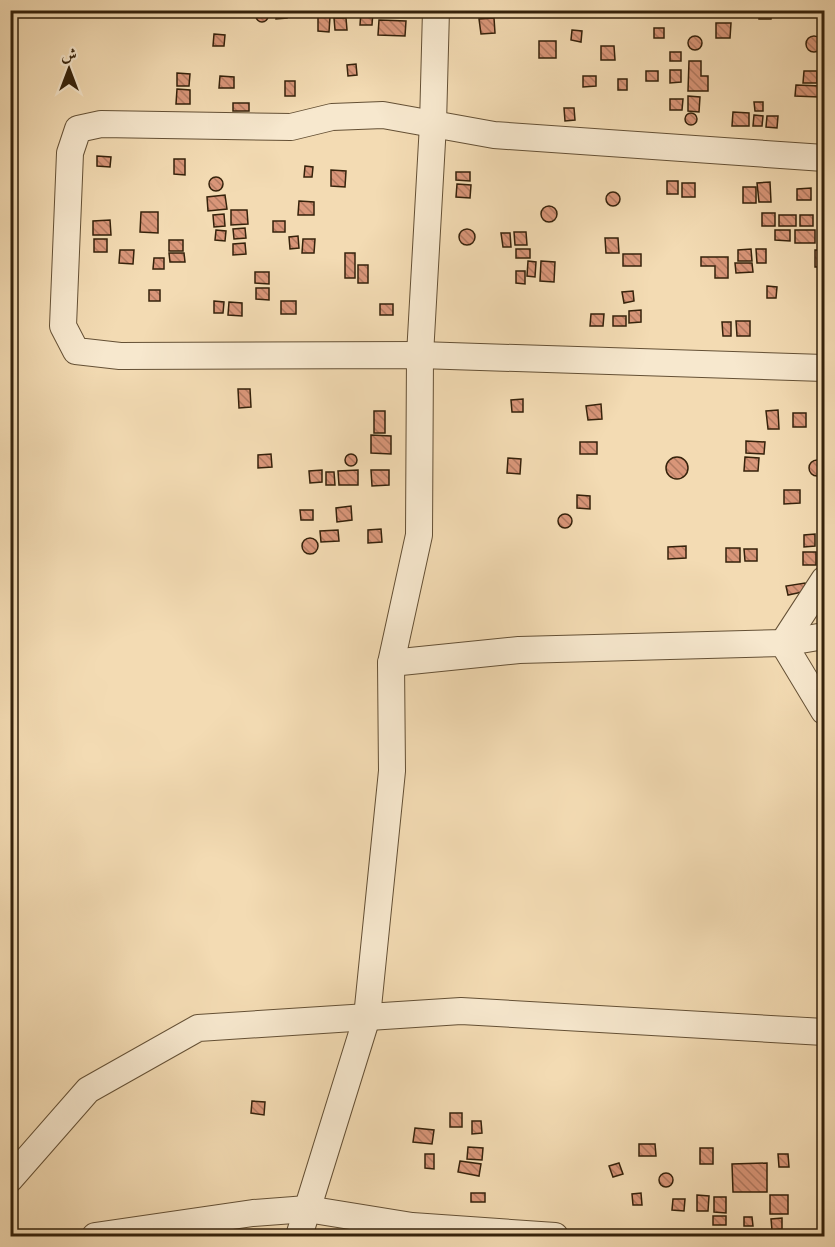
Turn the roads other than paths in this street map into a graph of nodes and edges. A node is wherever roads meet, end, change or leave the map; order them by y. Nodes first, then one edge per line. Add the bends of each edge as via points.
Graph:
1 (436, 10) edge
2 (433, 124) junction
3 (825, 158) edge
4 (420, 355) junction
5 (825, 368) edge
6 (825, 580) edge
7 (825, 636) edge
8 (783, 643) junction
9 (391, 663) junction
10 (825, 711) edge
11 (367, 1017) junction
12 (825, 1032) edge
13 (10, 1179) edge
14 (307, 1209) junction
15 (94, 1236) edge
16 (299, 1236) edge
17 (555, 1236) edge

1 - 2 street
2 - 3 street via 494,135
2 - 4 street
2 - 4 street via 383,115 332,117 291,127 101,124 78,129 70,153 63,326 76,351 120,356
4 - 5 street
4 - 9 street via 419,536
6 - 8 street
7 - 8 street
8 - 9 street via 519,650
8 - 10 street
9 - 11 street via 392,771
11 - 12 street via 460,1011
11 - 13 street via 198,1028 88,1090
11 - 14 street
14 - 15 street
14 - 16 street
14 - 17 street via 412,1226

